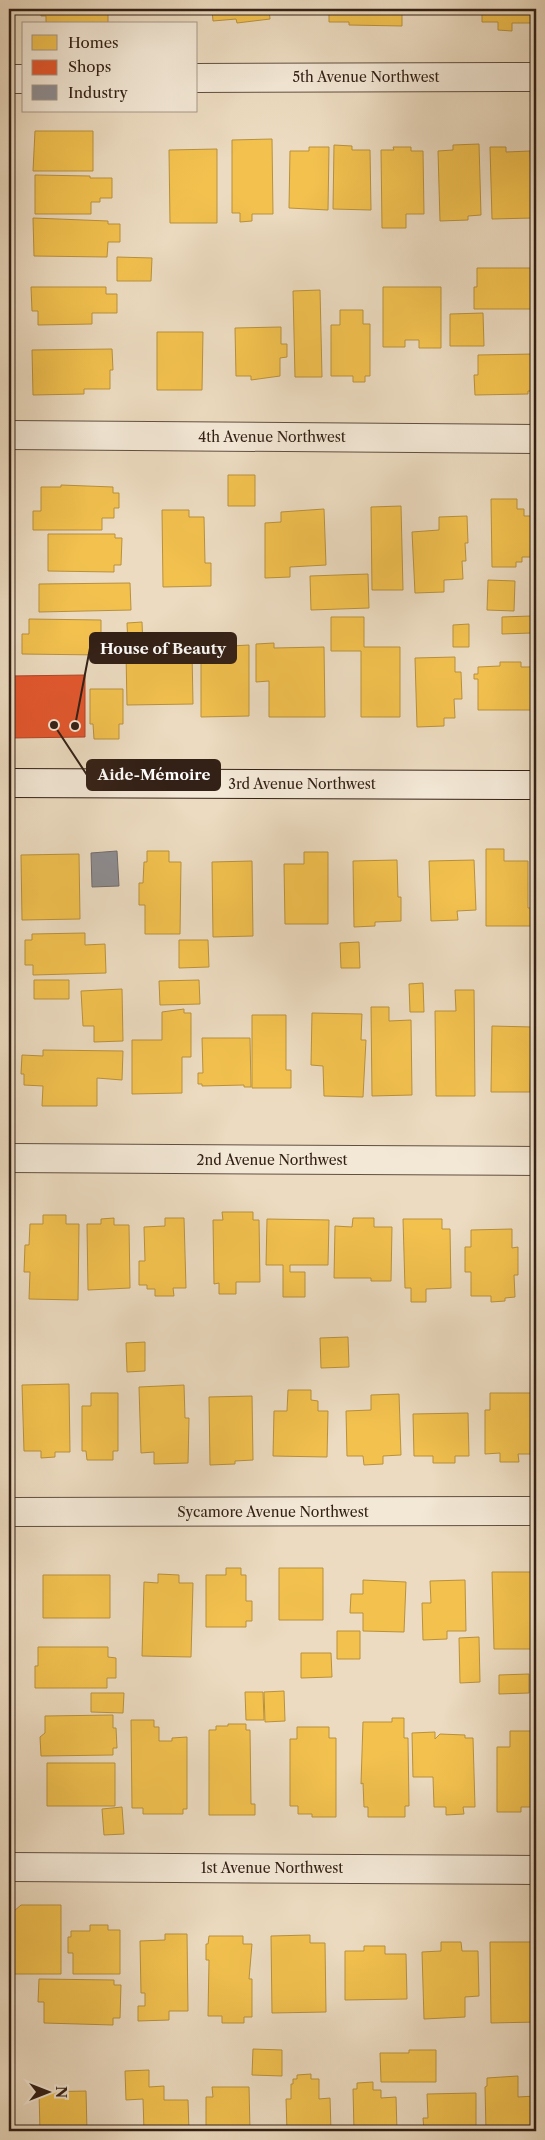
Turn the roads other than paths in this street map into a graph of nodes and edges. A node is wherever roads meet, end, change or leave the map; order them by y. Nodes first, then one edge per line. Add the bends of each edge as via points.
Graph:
1 (536, 77) edge
2 (198, 78) edge
3 (9, 79) edge
4 (22, 79) edge
5 (9, 435) edge
6 (536, 439) edge
7 (9, 783) edge
8 (536, 785) edge
9 (9, 1158) edge
10 (536, 1161) edge
11 (536, 1511) edge
12 (9, 1512) edge
13 (9, 1867) edge
14 (536, 1870) edge

1 - 2 street, 5th Avenue Northwest
3 - 4 street
5 - 6 street, 4th Avenue Northwest
7 - 8 street, 3rd Avenue Northwest
9 - 10 street, 2nd Avenue Northwest
11 - 12 street, Sycamore Avenue Northwest
13 - 14 street, 1st Avenue Northwest

